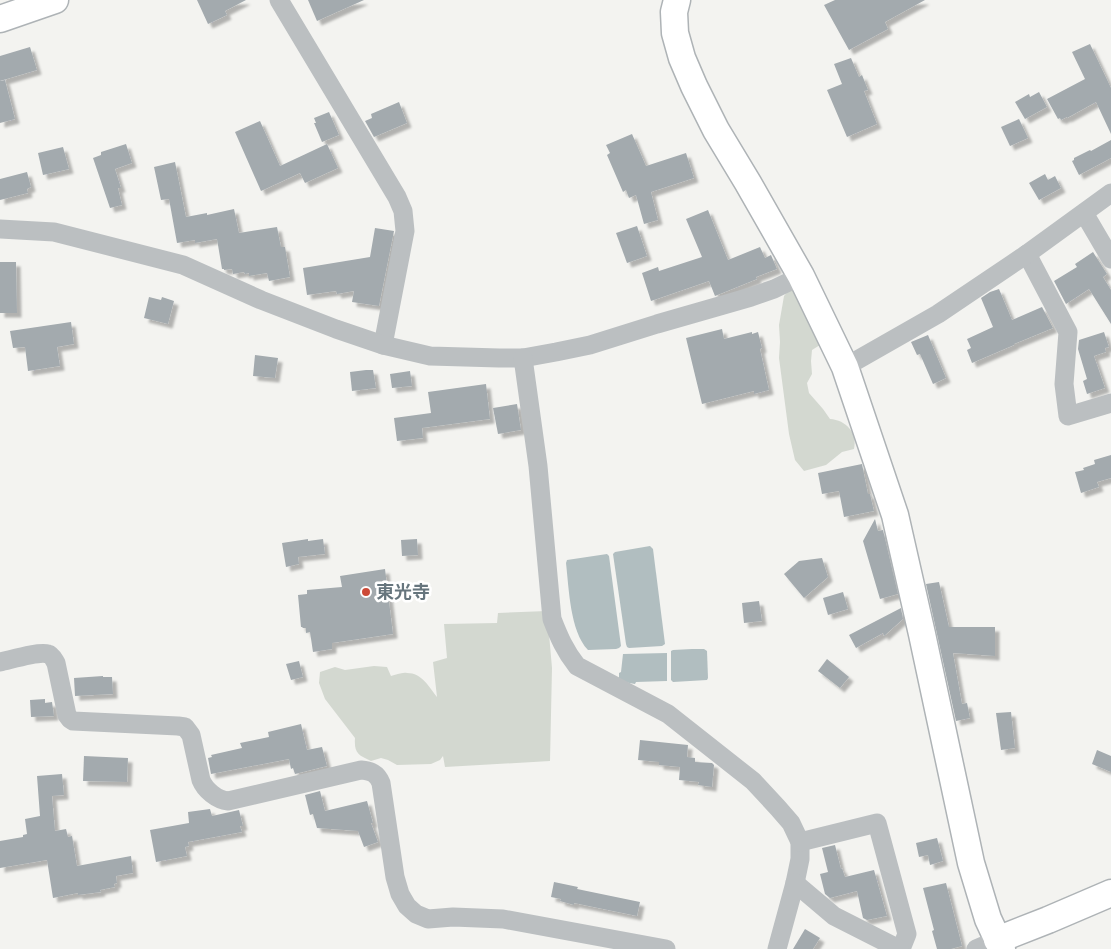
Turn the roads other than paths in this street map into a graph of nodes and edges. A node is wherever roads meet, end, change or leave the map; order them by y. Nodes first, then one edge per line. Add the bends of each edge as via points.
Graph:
1 (55, 0) edge
2 (278, 0) edge
3 (677, 0) edge
4 (0, 19) edge
5 (1111, 193) edge
6 (1084, 213) junction
7 (0, 229) edge
8 (1027, 254) junction
9 (1111, 259) edge
10 (801, 276) junction
11 (383, 346) junction
12 (523, 358) junction
13 (845, 368) junction
14 (1111, 403) edge
15 (0, 662) edge
16 (800, 842) junction
17 (795, 883) junction
18 (1111, 893) edge
19 (991, 946) edge
20 (666, 949) edge
21 (777, 949) edge
22 (900, 949) edge

1 - 4 street
2 - 11 street via 403,211 405,231
3 - 10 street via 675,33 694,86
5 - 6 street
6 - 8 street
6 - 9 street
7 - 11 street via 54,232 183,265 261,300
8 - 13 street via 938,314
8 - 14 street via 1068,332 1064,384 1068,416
10 - 12 street via 751,297 590,345
10 - 13 street
11 - 12 street via 430,356
12 - 16 street via 538,466 552,619 568,654 577,666 668,714 753,781 791,823
13 - 19 street via 895,515 971,863 988,918
15 - 20 street via 38,654 53,657 67,715 73,721 185,728 191,735 203,785 222,801 361,770 376,774 381,783 395,877 400,894 416,914 428,919 503,919
16 - 17 street
16 - 22 street via 877,823 907,934
17 - 21 street
17 - 22 street via 834,916
18 - 19 street

